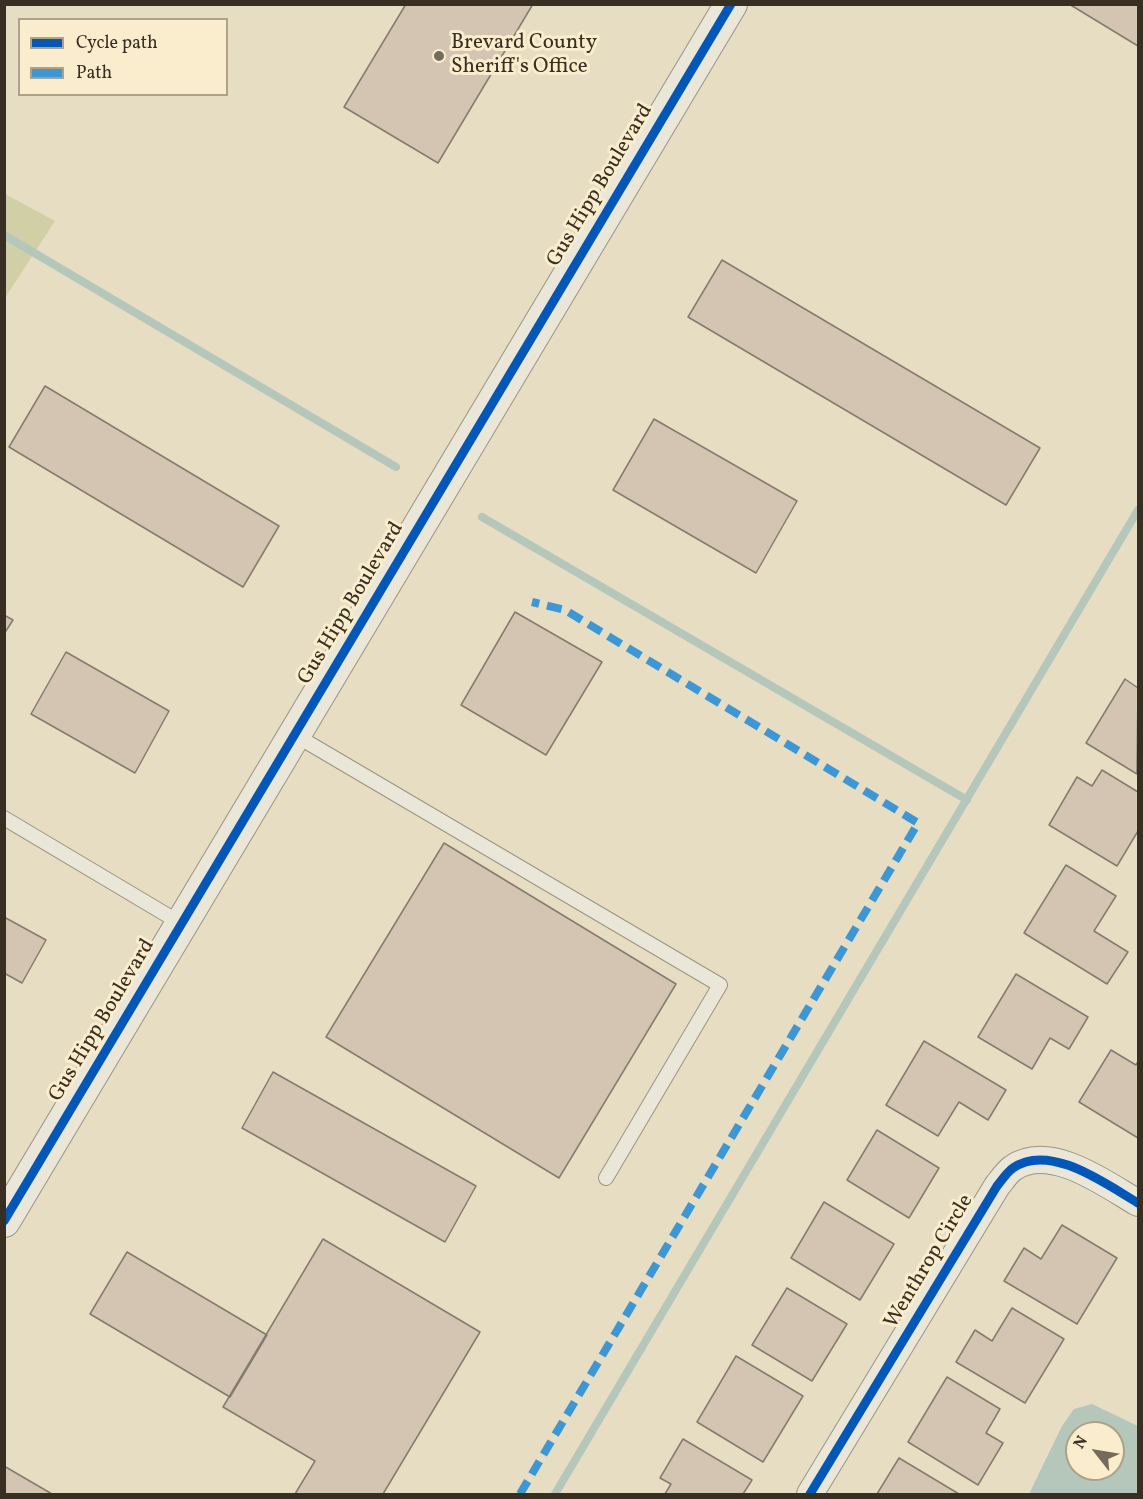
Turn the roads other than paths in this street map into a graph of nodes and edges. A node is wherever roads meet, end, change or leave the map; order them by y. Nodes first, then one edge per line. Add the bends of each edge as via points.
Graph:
1 (731, 4) edge
2 (295, 735) junction
3 (4, 818) edge
4 (182, 924) junction
5 (606, 1178) dead end
6 (1138, 1203) edge
7 (4, 1221) edge
8 (810, 1494) edge

1 - 2 street, Gus Hipp Boulevard
2 - 4 street, Gus Hipp Boulevard
2 - 5 lane via 720,985
3 - 4 lane
4 - 7 street, Gus Hipp Boulevard
6 - 8 street, Wenthrop Circle via 1090,1174 1061,1162 1034,1161 1013,1167 997,1186

